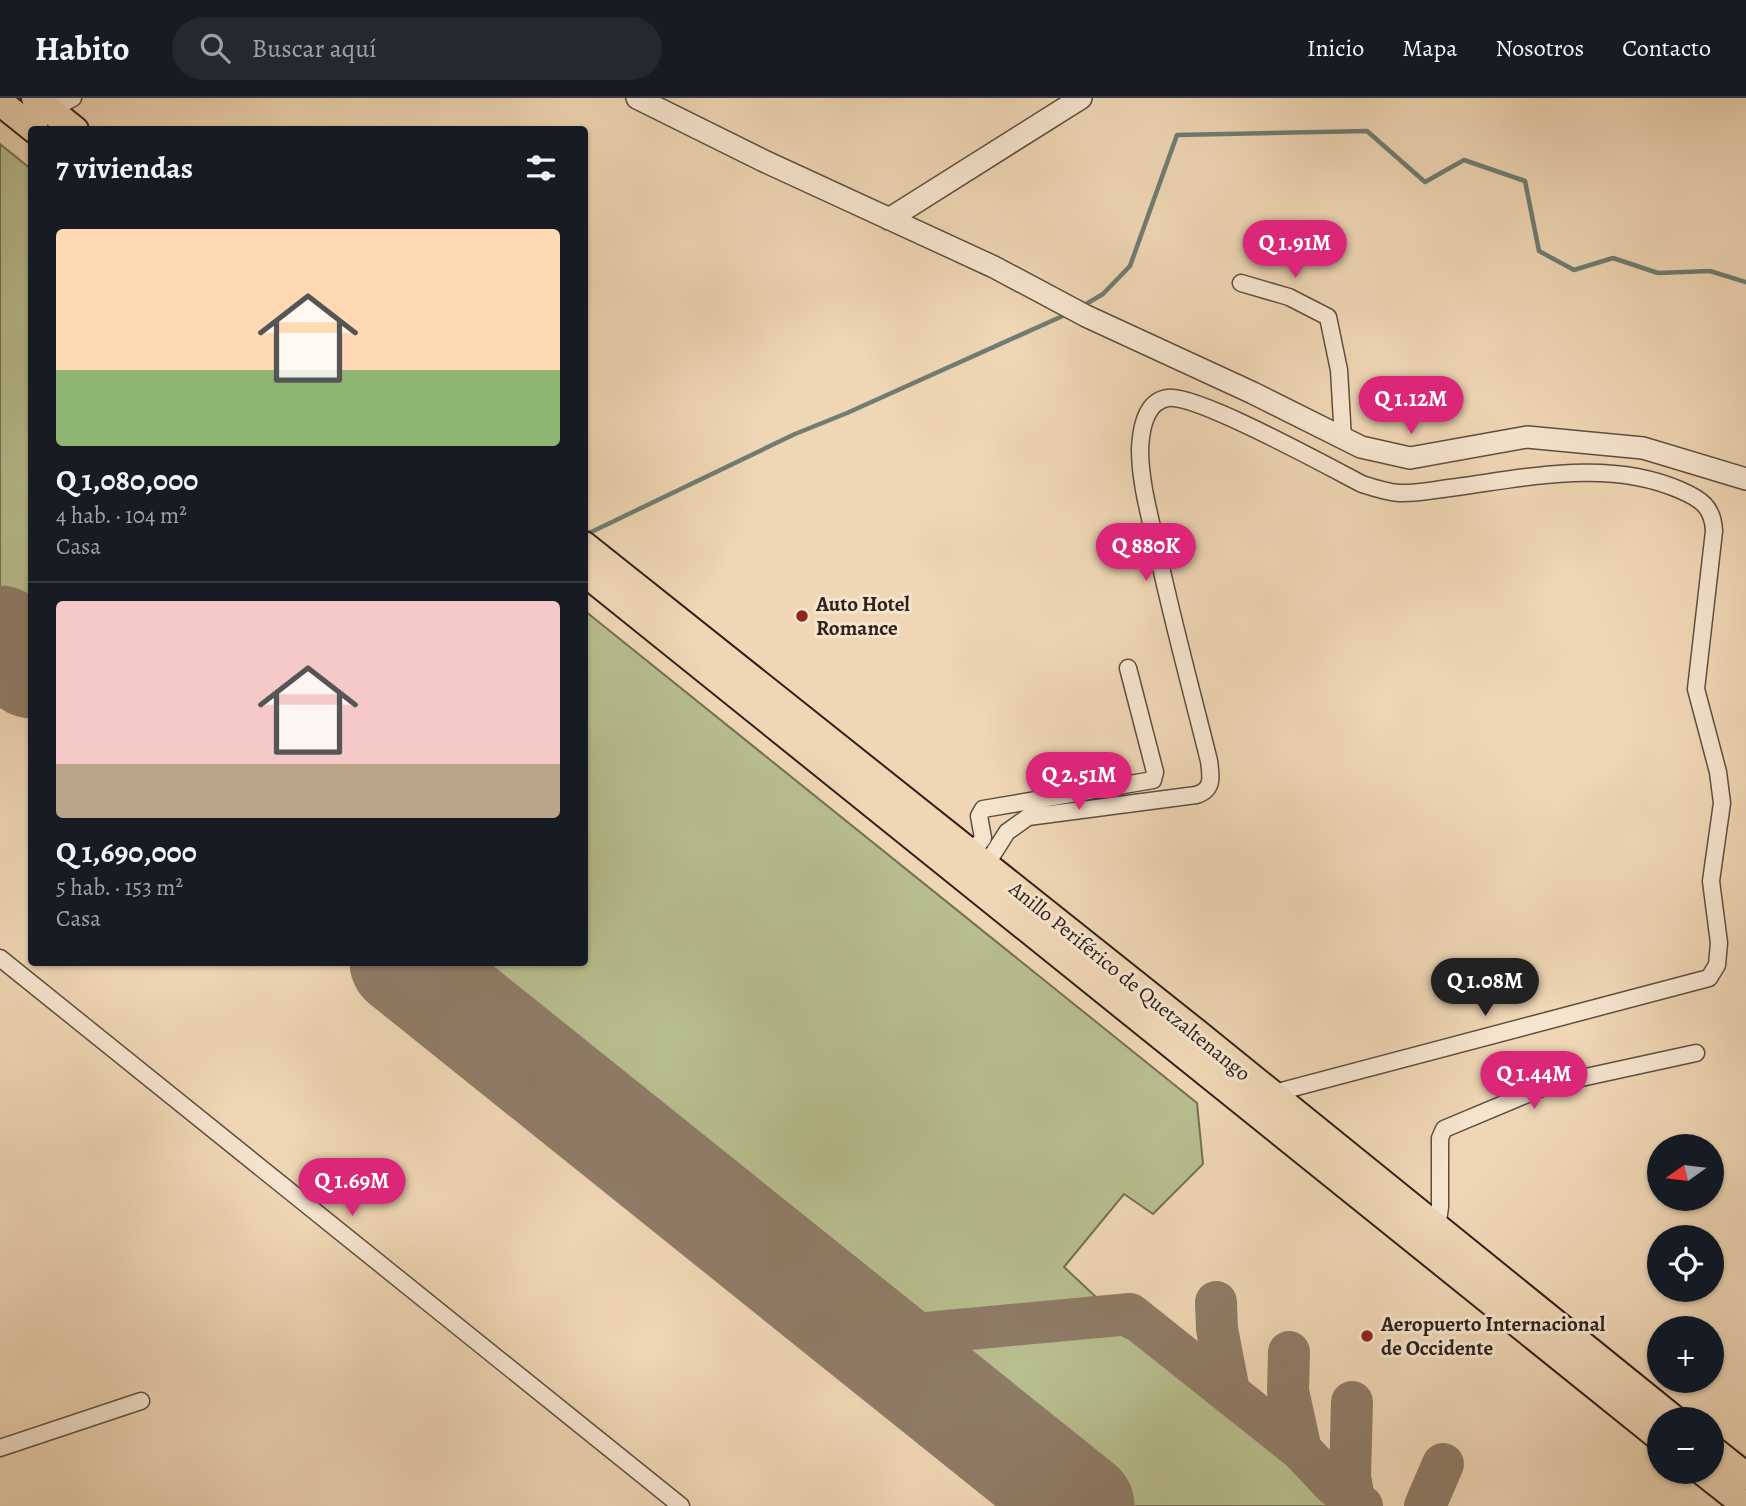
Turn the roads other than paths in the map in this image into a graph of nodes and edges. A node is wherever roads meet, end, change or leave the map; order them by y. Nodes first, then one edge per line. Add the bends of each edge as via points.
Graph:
1 (15, 98) edge
2 (637, 98) edge
3 (1081, 98) edge
4 (0, 102) edge
5 (48, 109) edge
6 (70, 126) edge
7 (889, 219) junction
8 (1241, 282) dead end
9 (1343, 439) junction
10 (1746, 479) edge
11 (588, 557) edge
12 (588, 557) edge
13 (1128, 668) dead end
14 (979, 859) junction
15 (0, 958) edge
16 (1696, 1053) dead end
17 (1270, 1094) junction
18 (1437, 1228) junction
19 (141, 1401) dead end
20 (1659, 1407) edge
21 (1647, 1427) edge
22 (0, 1448) edge
23 (1724, 1459) edge
24 (1724, 1475) edge
25 (1746, 1476) edge
26 (1718, 1484) edge
27 (1746, 1491) edge
28 (681, 1506) edge
29 (1746, 1506) edge

1 - 5 highway via 31,111
2 - 7 street
3 - 7 street
4 - 5 highway
5 - 6 highway
7 - 9 street
8 - 9 street via 1289,297 1328,317 1339,370
9 - 10 street via 1380,453 1410,457 1518,437 1643,448
11 - 14 highway, Anillo Periférico de Quetzaltenango
12 - 21 highway, Anillo Periférico de Quetzaltenango
13 - 14 street via 1155,772 1153,780 983,809
14 - 17 highway, Anillo Periférico de Quetzaltenango
14 - 17 street via 1028,817 1196,795 1211,782 1142,473 1143,425 1158,402 1176,398 1209,408 1387,492 1615,473 1667,485 1703,502 1713,514 1714,531 1696,690 1722,803 1711,881 1719,943 1717,965 1709,978
15 - 28 street
16 - 18 street via 1549,1085 1444,1129
17 - 18 highway, Anillo Periférico de Quetzaltenango
18 - 20 highway, Anillo Periférico de Quetzaltenango
19 - 22 street
23 - 25 highway
24 - 27 highway
26 - 29 highway

